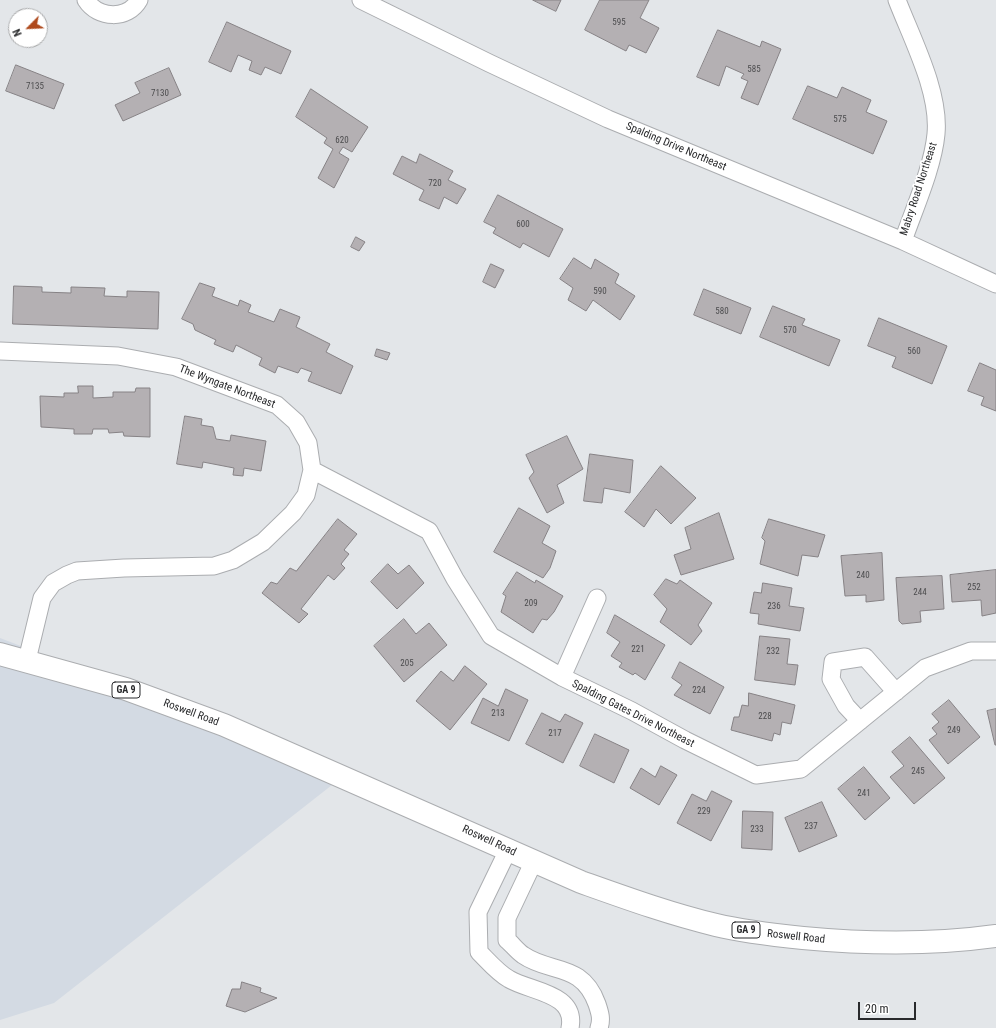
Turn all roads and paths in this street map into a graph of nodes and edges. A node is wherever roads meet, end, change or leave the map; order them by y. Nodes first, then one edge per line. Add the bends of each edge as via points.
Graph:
1 (86, 0) edge
2 (139, 0) edge
3 (361, 0) edge
4 (897, 0) edge
5 (903, 241) junction
6 (996, 284) edge
7 (0, 351) edge
8 (312, 470) junction
9 (597, 598) dead end
10 (996, 651) edge
11 (0, 654) edge
12 (27, 660) junction
13 (562, 677) junction
14 (896, 692) junction
15 (860, 721) junction
16 (509, 848) junction
17 (534, 861) junction
18 (996, 936) edge
19 (570, 1028) edge
20 (599, 1028) edge

1 - 2 street via 97,12 117,15 128,12
3 - 5 street, Spalding Drive Northeast via 489,64 608,119
4 - 5 street, Mabry Road Northeast via 930,85 935,108 936,132 933,153
5 - 6 street, Spalding Drive Northeast
7 - 8 street, The Wyngate Northeast via 118,356 176,367 277,405 296,422 308,443
8 - 12 street, The Wyngate Northeast via 306,495 293,513 263,542 233,560 214,566 77,571 53,583 42,598
8 - 13 street, Spalding Gates Drive Northeast via 430,530 455,579 491,636
9 - 13 street
10 - 14 street, Spalding Gates Drive Northeast via 971,651 925,668
11 - 12 main road, Roswell Road / GA 9
12 - 16 main road, Roswell Road / GA 9 via 126,689 224,725
13 - 15 street, Spalding Gates Drive Northeast via 632,710 756,775 801,769
14 - 15 street, Spalding Gates Drive Northeast
14 - 15 street via 865,657 833,662 831,679 846,706
16 - 17 main road, Roswell Road / GA 9
16 - 19 street via 478,912 479,952 508,979 561,1001 568,1009 572,1020
17 - 18 main road, Roswell Road / GA 9 via 628,899 717,925 762,934 849,942 933,942
17 - 20 street via 507,918 507,940 523,955 562,968 580,979 594,995 602,1019

